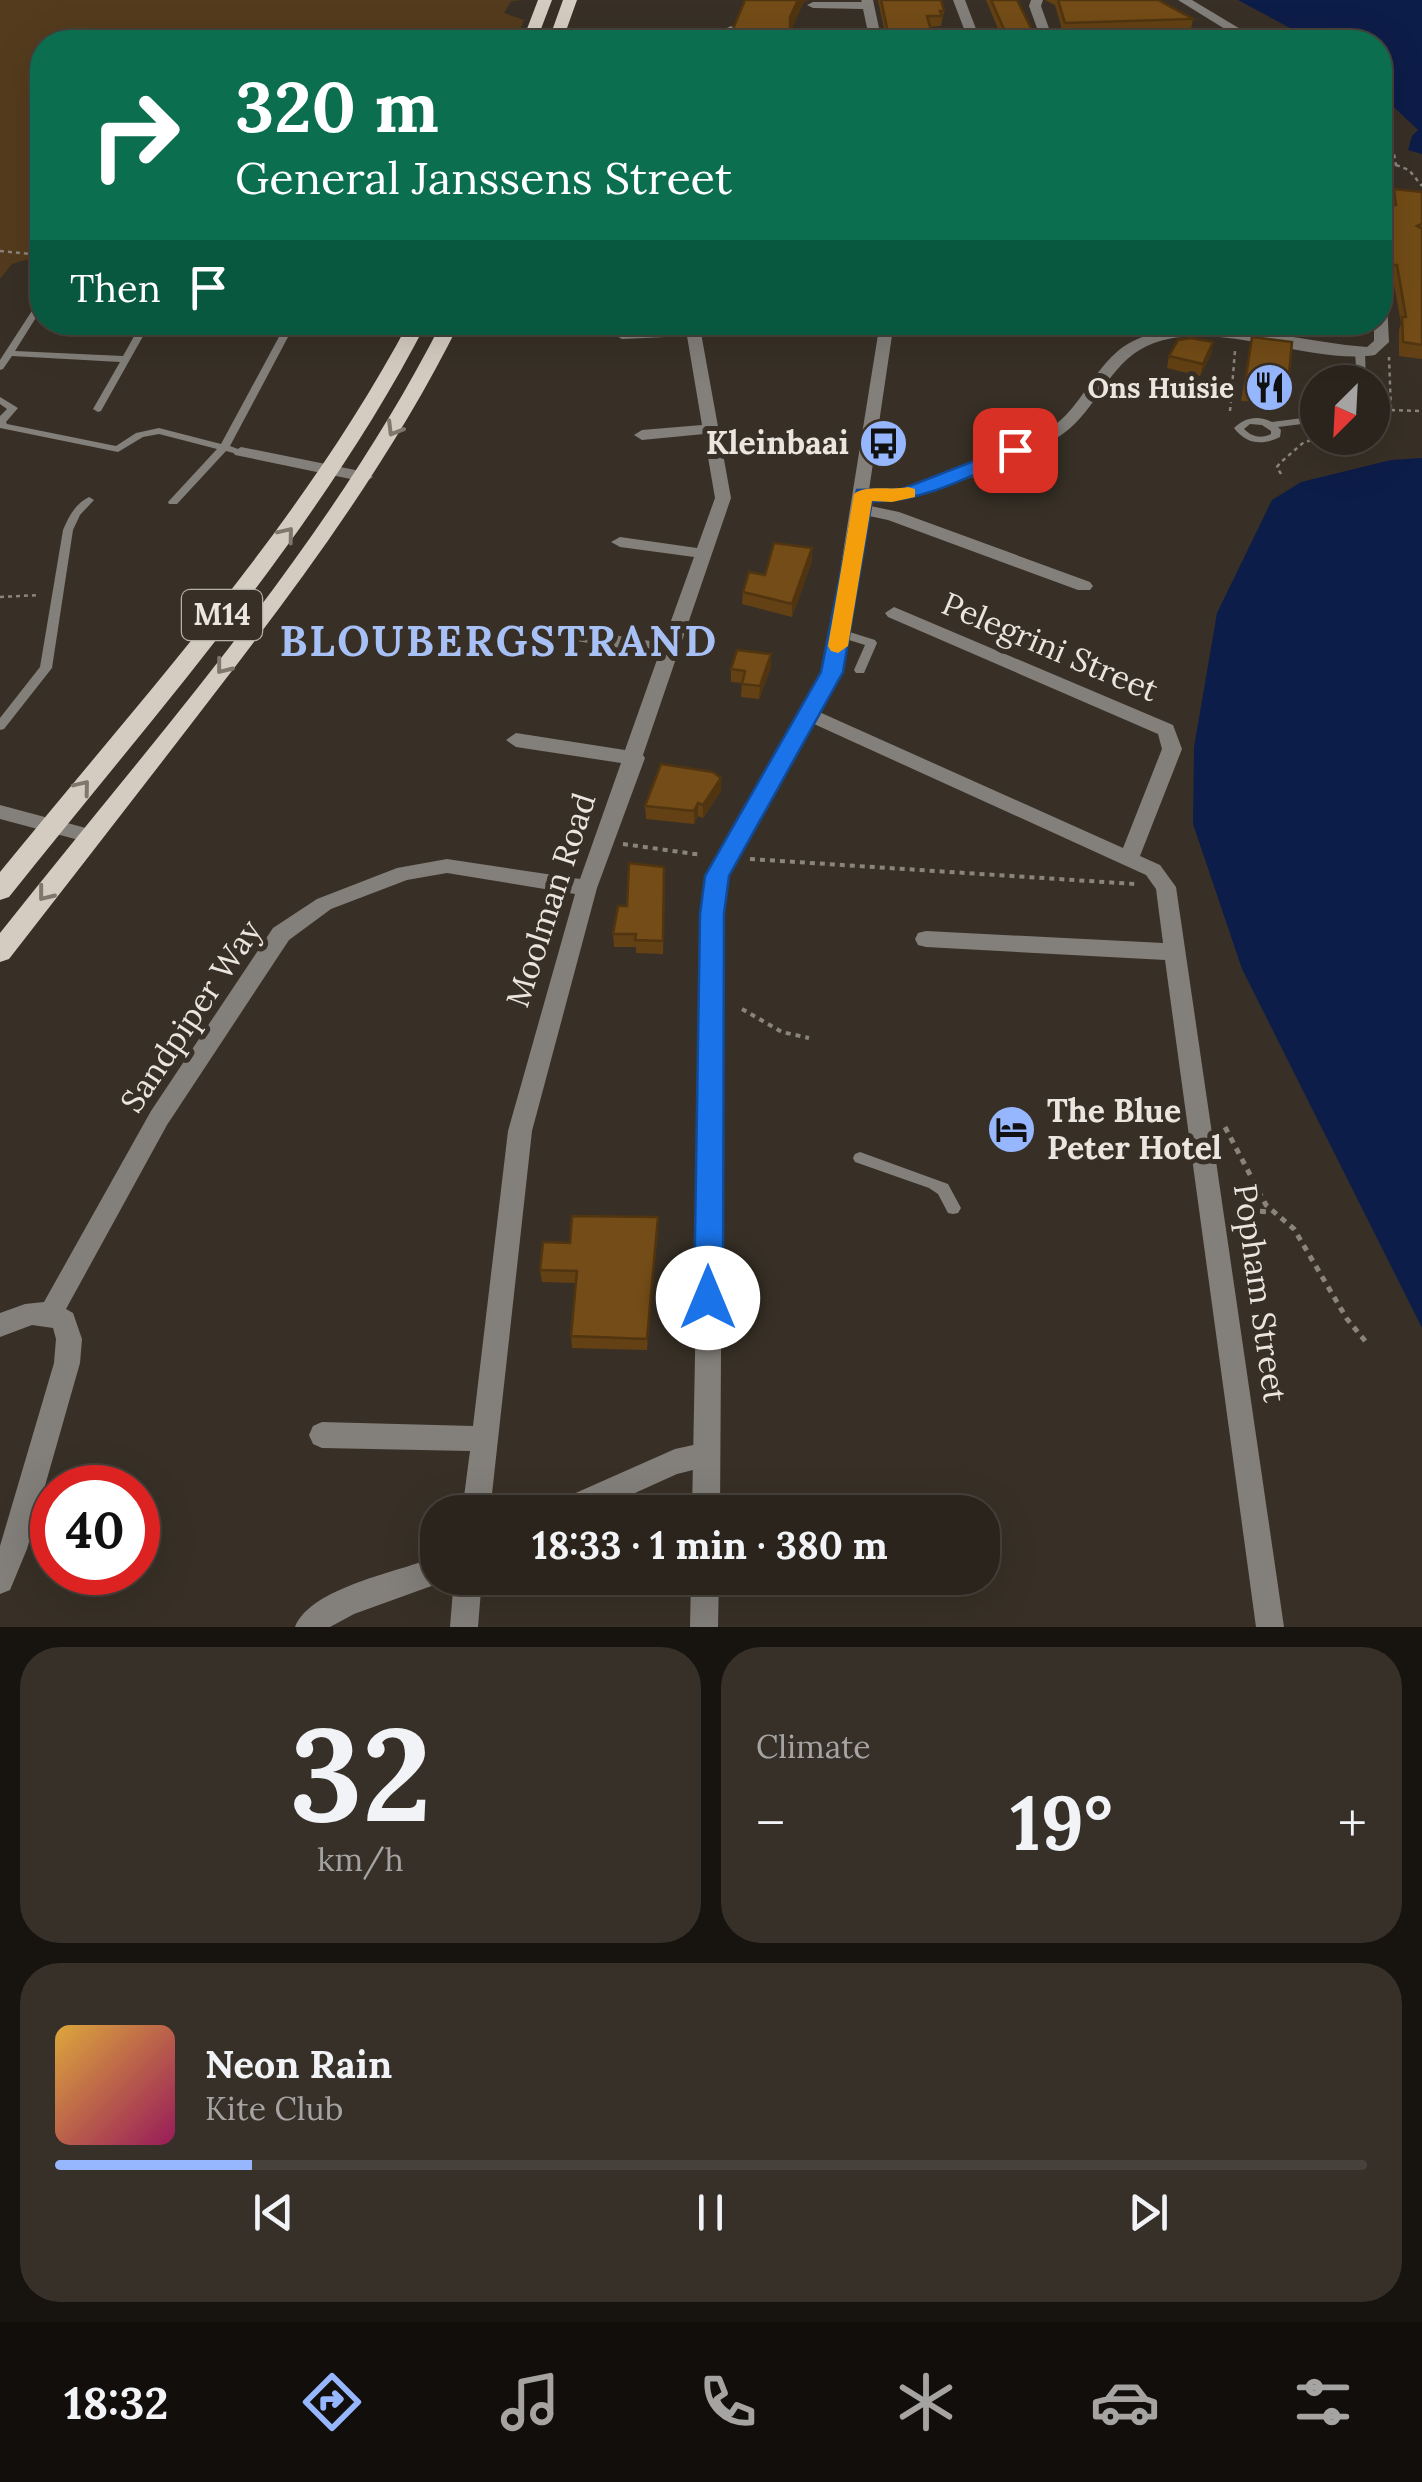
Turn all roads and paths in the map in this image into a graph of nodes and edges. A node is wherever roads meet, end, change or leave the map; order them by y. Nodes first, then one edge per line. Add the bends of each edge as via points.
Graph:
1 (960, 0) edge
2 (1037, 0) edge
3 (1184, 0) edge
4 (867, 3) edge
5 (543, 5) edge
6 (568, 5) edge
7 (813, 5) dead end
8 (534, 30) edge
9 (559, 30) edge
10 (873, 30) edge
11 (971, 30) edge
12 (1044, 30) edge
13 (1237, 30) edge
14 (1392, 151) edge
15 (1396, 165) junction
16 (1392, 168) edge
17 (1422, 186) edge
18 (0, 251) edge
19 (30, 254) edge
20 (30, 321) edge
21 (140, 335) edge
22 (286, 335) edge
23 (411, 335) edge
24 (444, 335) edge
25 (694, 335) edge
26 (886, 335) edge
27 (1184, 335) edge
28 (1200, 335) edge
29 (1269, 335) edge
30 (1382, 335) edge
31 (1269, 341) junction
32 (1235, 344) dead end
33 (1360, 352) junction
34 (9, 353) junction
35 (126, 359) junction
36 (1361, 365) edge
37 (0, 367) edge
38 (1226, 378) dead end
39 (1232, 380) junction
40 (1392, 393) dead end
41 (0, 400) edge
42 (98, 409) dead end
43 (1391, 410) joint
44 (1230, 411) dead end
45 (1422, 411) edge
46 (1300, 422) edge
47 (1272, 426) dead end
48 (712, 429) junction
49 (642, 435) dead end
50 (1300, 448) edge
51 (233, 450) junction
52 (331, 471) junction
53 (1281, 474) dead end
54 (365, 477) junction
55 (88, 500) dead end
56 (173, 502) dead end
57 (862, 502) junction
58 (620, 542) dead end
59 (706, 554) junction
60 (1084, 586) dead end
61 (58, 593) junction
62 (0, 597) edge
63 (894, 613) dead end
64 (840, 634) junction
65 (576, 635) dead end
66 (672, 650) junction
67 (860, 670) dead end
68 (1134, 679) dead end
69 (1128, 684) dead end
70 (810, 714) junction
71 (0, 726) edge
72 (516, 740) dead end
73 (634, 758) junction
74 (0, 812) edge
75 (52, 826) junction
76 (90, 836) junction
77 (604, 843) junction
78 (696, 854) dead end
79 (746, 858) dead end
80 (1129, 859) junction
81 (1166, 887) junction
82 (587, 888) junction
83 (0, 890) edge
84 (926, 940) dead end
85 (0, 952) edge
86 (1176, 952) junction
87 (742, 1009) dead end
88 (809, 1038) dead end
89 (1222, 1121) dead end
90 (860, 1158) dead end
91 (953, 1208) dead end
92 (1232, 1210) dead end
93 (1274, 1212) junction
94 (52, 1314) junction
95 (0, 1324) edge
96 (1366, 1342) dead end
97 (322, 1435) dead end
98 (484, 1439) junction
99 (706, 1455) junction
100 (478, 1495) edge
101 (601, 1495) edge
102 (706, 1495) edge
103 (420, 1577) edge
104 (0, 1580) edge
105 (467, 1595) edge
106 (704, 1595) edge
107 (309, 1627) edge
108 (464, 1627) edge
109 (704, 1627) edge
110 (1270, 1627) edge

1 - 11 street
2 - 12 street
3 - 13 street
4 - 7 street
4 - 10 street
5 - 6 main road
5 - 8 main road
6 - 9 main road
14 - 15 path
15 - 16 path
15 - 17 path
18 - 19 path
20 - 34 lane
21 - 35 lane
22 - 51 lane
23 - 52 main road, M14
24 -> 54 main road, M14
25 - 48 street, Moolman Road
26 - 57 street
27 - 57 street via 1124,353 1066,426 1050,436 921,489
28 - 31 street
29 - 31 street
30 - 33 street via 1376,350
31 - 33 street
32 - 39 path
33 - 36 lane
34 - 35 lane
34 - 37 lane
35 - 42 lane
38 - 39 path
39 - 44 path
40 - 43 path
41 - 51 lane via 12,408 0,422 4,426 110,449 159,431
43 - 45 path
46 - 47 lane
48 - 49 street
48 - 59 street, Moolman Road via 724,498
50 - 53 path via 1282,460
51 - 52 street
51 - 56 lane
52 - 54 street
75 -> 52 main road, M14 via 302,516
54 -> 76 main road, M14
55 - 61 lane via 70,522
57 - 60 street
57 - 64 street
58 - 59 street
59 - 66 street, Moolman Road
61 - 62 path
61 - 71 lane via 46,668
63 - 80 street, Pelegrini Street via 1166,730 1172,749
64 - 67 lane via 870,642
64 - 70 street via 832,672
65 - 66 street
66 - 73 street, Moolman Road
68 - 69 path
70 - 80 street
70 - 99 street via 724,861 714,891
72 - 73 street
73 - 77 street, Moolman Road
74 - 75 street
75 - 76 street
75 - 83 main road, M14
76 -> 85 main road, M14
77 - 78 path
77 - 82 street, Moolman Road
79 - 81 path
80 - 81 street via 1152,870
81 - 86 street, Popham Street
82 - 94 street, Sandpiper Way via 428,868 342,896 298,920 263,958 159,1118
82 - 98 street, Moolman Road via 520,1131
84 - 86 street
86 - 110 street, Popham Street
87 - 88 path via 782,1032
89 - 93 path
90 - 91 lane via 934,1184
92 - 93 path
93 - 96 path via 1294,1229
94 - 95 street via 34,1312
94 - 104 street via 64,1322 67,1363
97 - 98 street
98 - 100 street, Moolman Road
99 - 101 street
99 - 102 street
103 - 107 street via 350,1602
105 - 108 street
106 - 109 street

